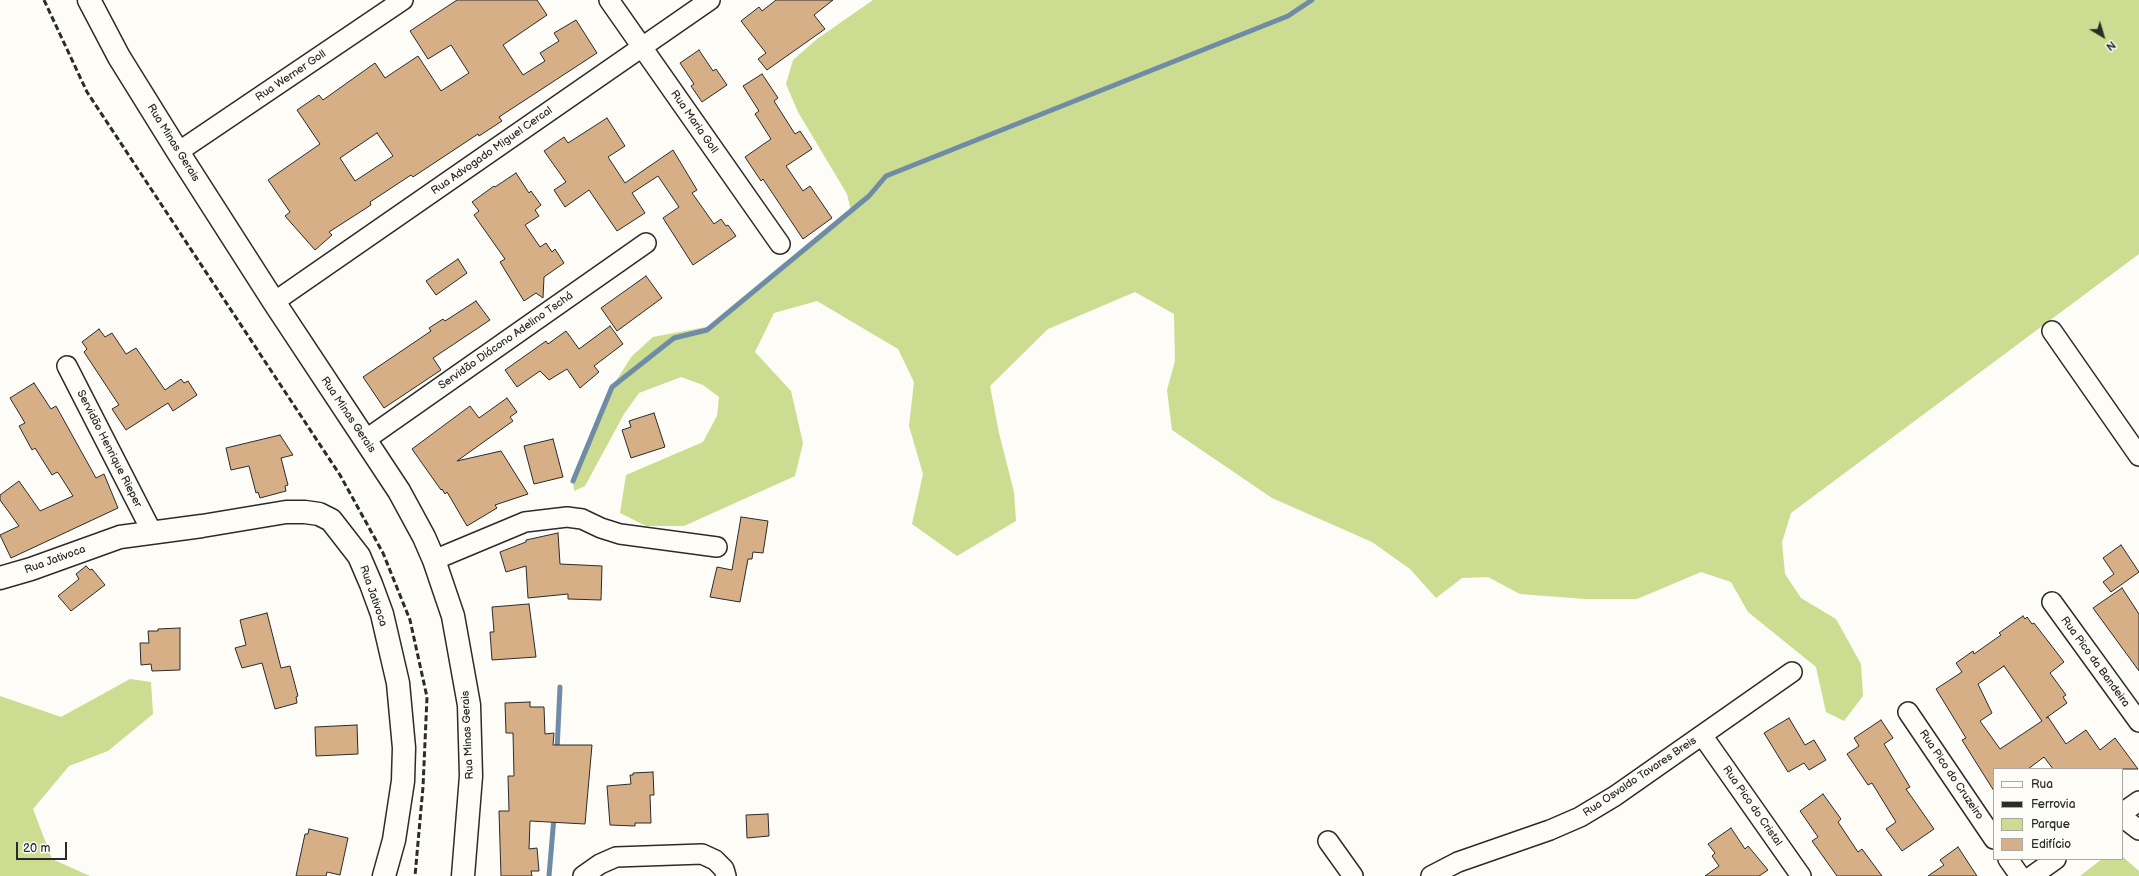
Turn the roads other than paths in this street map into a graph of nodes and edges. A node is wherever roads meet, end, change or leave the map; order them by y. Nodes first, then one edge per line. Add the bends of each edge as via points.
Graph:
1 (89, 0) edge
2 (403, 0) edge
3 (609, 0) edge
4 (710, 0) edge
5 (642, 47) junction
6 (178, 152) junction
7 (646, 243) dead end
8 (780, 244) dead end
9 (274, 302) junction
10 (2052, 331) dead end
11 (67, 366) dead end
12 (365, 440) junction
13 (2139, 456) edge
14 (152, 532) junction
15 (717, 547) dead end
16 (434, 560) junction
17 (0, 578) edge
18 (2052, 602) dead end
19 (1792, 672) dead end
20 (1908, 712) dead end
21 (2139, 722) edge
22 (1702, 735) junction
23 (2139, 801) edge
24 (2123, 812) edge
25 (2123, 818) edge
26 (2139, 830) edge
27 (1993, 837) edge
28 (1328, 841) dead end
29 (2009, 860) edge
30 (2055, 860) edge
31 (384, 876) edge
32 (463, 876) edge
33 (583, 876) edge
34 (726, 876) edge
35 (1354, 876) edge
36 (1431, 876) edge
37 (1801, 876) edge
38 (2020, 876) edge
39 (2032, 876) edge

1 - 6 main road, Rua Minas Gerais via 119,57
2 - 6 street, Rua Werner Goll
3 - 5 street, Rua Maria Goll
4 - 5 street, Rua Advogado Miguel Cercal
5 - 8 street, Rua Maria Goll
5 - 9 street, Rua Advogado Miguel Cercal
6 - 9 main road, Rua Minas Gerais
7 - 12 street, Servidão Diácono Adelino Tschá
9 - 12 main road, Rua Minas Gerais
10 - 13 street
11 - 14 street, Servidão Henrique Rieper
12 - 16 main road, Rua Minas Gerais via 402,497
14 - 17 main road, Rua Jativoca via 105,541
14 - 31 main road, Rua Jativoca via 286,512 305,512 319,514 331,520 359,556 382,614 398,683 402,718 404,755 400,810
15 - 16 street via 620,534 582,519 567,517 525,522
16 - 32 main road, Rua Minas Gerais via 453,616 469,705 471,776
18 - 21 street, Rua Pico da Bandeira
19 - 22 street, Rua Osvaldo Tavares Breis
20 - 27 street, Rua Pico do Cruzeiro
22 - 36 street, Rua Osvaldo Tavares Breis via 1580,818 1458,862
22 - 37 street, Rua Pico do Cristal
23 - 24 street
25 - 26 street
28 - 35 street
29 - 38 street
30 - 39 street
33 - 34 street via 616,857 702,854 715,860 724,869

